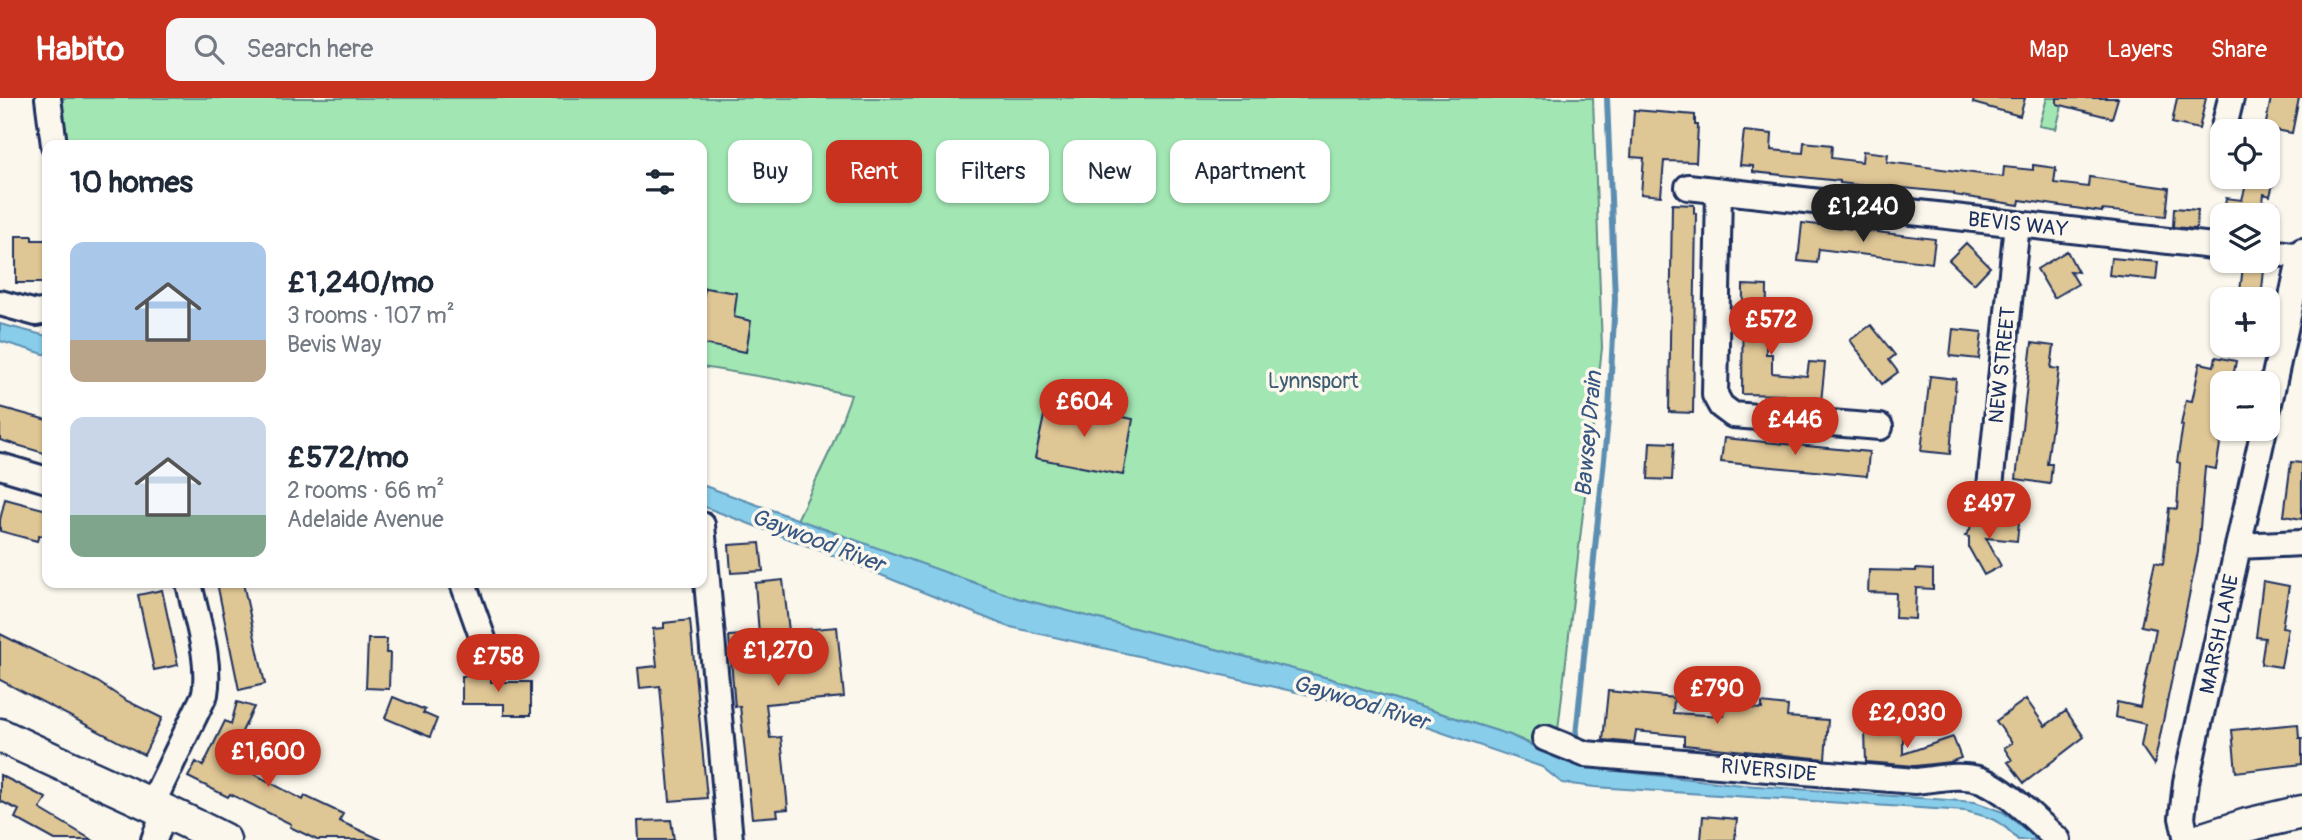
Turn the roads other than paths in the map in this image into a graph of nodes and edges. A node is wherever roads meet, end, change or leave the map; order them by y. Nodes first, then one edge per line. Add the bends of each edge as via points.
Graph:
1 (48, 98) edge
2 (2231, 98) edge
3 (2226, 119) edge
4 (53, 140) edge
5 (1688, 187) dead end
6 (1719, 191) junction
7 (2017, 224) junction
8 (2210, 246) edge
9 (2280, 252) edge
10 (2302, 253) edge
11 (0, 303) edge
12 (42, 312) edge
13 (2276, 371) edge
14 (1880, 427) dead end
15 (2260, 441) edge
16 (0, 466) edge
17 (42, 479) edge
18 (1988, 506) dead end
19 (2302, 543) edge
20 (2238, 546) junction
21 (707, 581) edge
22 (189, 588) edge
23 (464, 588) edge
24 (472, 632) dead end
25 (0, 735) edge
26 (1549, 740) dead end
27 (159, 807) junction
28 (2302, 812) edge
29 (154, 840) edge
30 (224, 840) edge
31 (730, 840) edge
32 (2058, 840) edge
33 (2187, 840) edge
34 (2200, 840) edge

1 - 4 street
2 - 3 street
5 - 6 street, BEVIS WAY
6 - 7 street, BEVIS WAY
6 - 14 street via 1715,395 1721,406 1733,415 1850,413
7 - 8 street, BEVIS WAY
7 - 18 street, NEW STREET
9 - 10 street
10 - 13 street
11 - 12 street
15 - 20 street, MARSH LANE
16 - 17 street
19 - 20 street
20 - 33 street, MARSH LANE via 2186,782 2182,818
21 - 31 street
22 - 27 street via 206,665 205,694
23 - 24 street
25 - 27 main road
26 - 32 street, RIVERSIDE via 1585,754 1903,780 1980,780 2001,791
27 - 29 street
27 - 30 main road
28 - 34 main road

